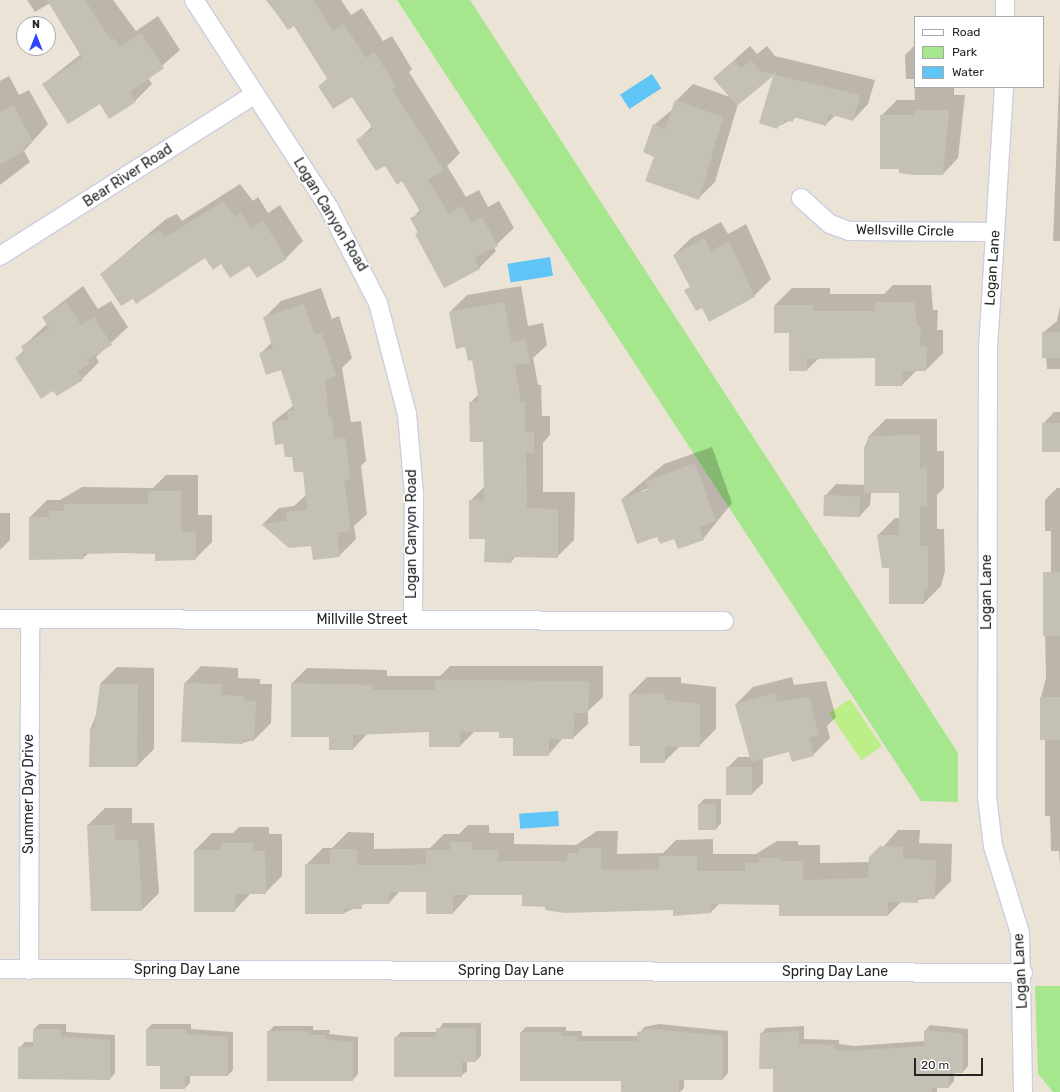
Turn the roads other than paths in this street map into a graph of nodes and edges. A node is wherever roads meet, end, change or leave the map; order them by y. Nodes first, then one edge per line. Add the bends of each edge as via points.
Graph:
1 (194, 0) edge
2 (1005, 0) edge
3 (1005, 16) edge
4 (1004, 88) edge
5 (255, 94) junction
6 (801, 198) dead end
7 (995, 232) junction
8 (0, 256) edge
9 (0, 619) edge
10 (30, 619) junction
11 (413, 620) junction
12 (724, 621) dead end
13 (0, 970) edge
14 (29, 970) junction
15 (1023, 973) junction
16 (1023, 1092) edge

1 - 5 street, Logan Canyon Road
2 - 3 street
4 - 7 street, Logan Lane
5 - 8 street, Bear River Road
5 - 11 street, Logan Canyon Road via 347,238 389,336 407,414 412,454
6 - 7 street, Wellsville Circle via 830,224 849,231
7 - 15 street, Logan Lane via 988,346 987,796 993,846 1020,933
9 - 10 street, Millville Street
10 - 11 street, Millville Street
10 - 14 street, Summer Day Drive
11 - 12 street, Millville Street
13 - 14 street, Spring Day Lane
14 - 15 street, Spring Day Lane
15 - 16 street, Logan Lane

